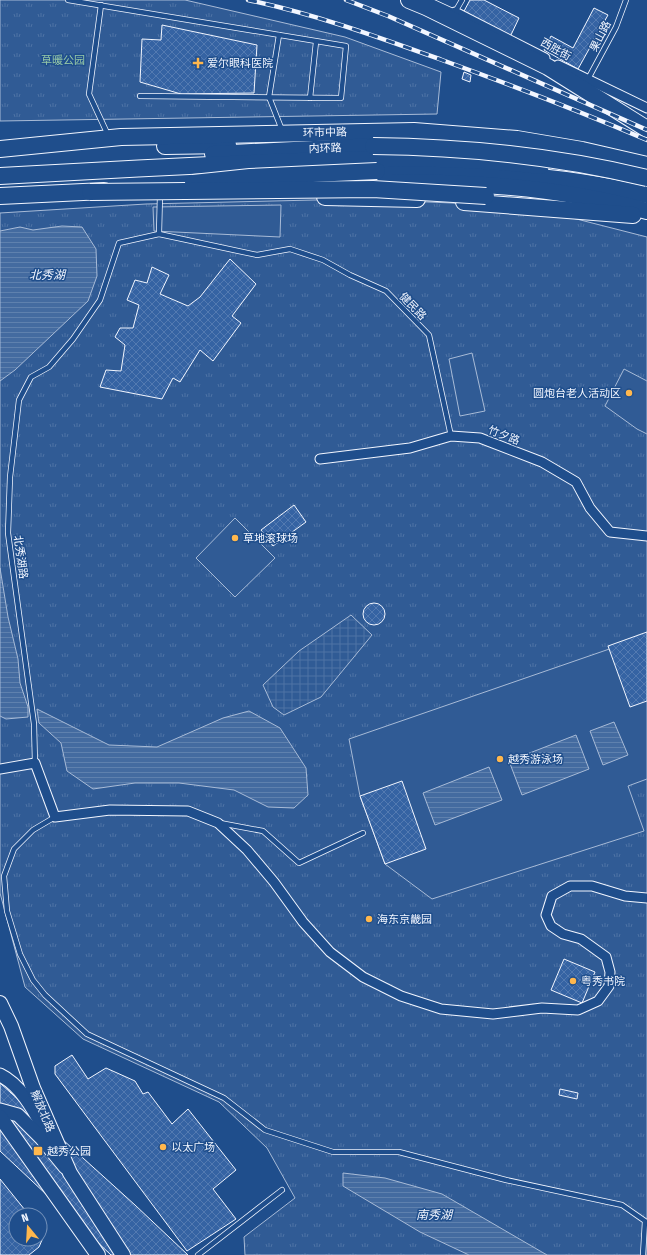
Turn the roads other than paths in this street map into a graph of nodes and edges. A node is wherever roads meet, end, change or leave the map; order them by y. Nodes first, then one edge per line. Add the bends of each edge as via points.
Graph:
1 (68, 0) edge
2 (409, 0) edge
3 (430, 0) edge
4 (462, 0) edge
5 (626, 0) edge
6 (101, 5) junction
7 (456, 12) junction
8 (279, 35) junction
9 (316, 42) junction
10 (588, 79) junction
11 (140, 96) dead end
12 (269, 97) junction
13 (310, 98) junction
14 (646, 108) edge
15 (647, 129) edge
16 (283, 132) junction
17 (109, 137) junction
18 (374, 146) junction
19 (0, 150) edge
20 (647, 165) edge
21 (3, 171) edge
22 (647, 178) edge
23 (647, 186) edge
24 (158, 190) junction
25 (90, 192) junction
26 (647, 195) edge
27 (0, 196) edge
28 (647, 213) edge
29 (159, 234) junction
30 (450, 436) junction
31 (320, 459) dead end
32 (647, 536) edge
33 (35, 763) junction
34 (0, 769) edge
35 (55, 817) junction
36 (218, 823) junction
37 (363, 833) dead end
38 (647, 898) edge
39 (0, 1003) edge
40 (0, 1075) edge
41 (0, 1110) edge
42 (18, 1116) junction
43 (2, 1121) edge
44 (70, 1173) junction
45 (282, 1190) dead end
46 (98, 1255) edge
47 (123, 1255) edge
48 (198, 1255) edge
49 (643, 1255) edge

1 - 6 lane
2 - 15 highway via 548,67
3 - 7 lane
4 - 7 lane
5 - 10 lane, 果山路 via 616,27
6 - 8 lane
6 - 17 lane via 89,94
7 - 10 street, 西胜街
8 - 9 lane
8 - 12 lane
9 - 13 lane
9 - 13 lane via 346,46 341,98
10 - 14 street, 西胜街
11 - 12 lane
12 - 13 lane
12 - 16 lane
16 - 17 highway, 环市中路
16 - 20 highway, 环市中路 via 414,131 483,135 582,150
17 - 19 highway, 环市中路
18 - 19 highway via 241,145
18 - 21 highway, 内环路
18 - 22 highway, 内环路, bridge via 451,149 527,156
21 - 23 highway via 428,158 556,167 609,176
24 - 25 highway, bridge
24 - 27 highway
24 - 28 highway, bridge via 373,189 486,196
24 - 28 highway via 202,199 418,199
24 - 29 lane
25 - 26 highway, bridge via 250,177 427,170 531,176
25 - 27 highway
29 - 30 lane, 健民路 via 257,255 290,249 324,260 386,291 429,335
29 - 33 lane, 北秀湖路 via 119,243 100,300 58,356 48,367 31,377 19,400 10,477 8,533 33,717
30 - 31 street, 竹夕路 via 410,448
30 - 32 street, 竹夕路 via 480,438 542,462 576,482 590,508 610,532
33 - 34 street
33 - 35 street
35 - 36 street via 110,810 188,811
35 - 49 lane via 33,830 14,849 4,876 7,911 20,954 33,980 45,995 87,1034 224,1098 265,1130 333,1152 399,1152 506,1180 622,1205 645,1221
36 - 37 lane via 263,831 299,863
36 - 38 street via 247,850 303,922 330,952 363,977 401,996 441,1009 493,1014 542,1008 578,1010 598,1002 609,986 610,972 606,957 581,939 562,934 551,926 546,915 552,896 570,886 592,886 625,896
39 - 44 main road, 解放北路
40 - 44 main road via 16,1087
41 - 42 main road
42 - 43 main road
42 - 44 main road via 42,1139
43 - 46 main road
44 - 47 main road, 解放北路
45 - 48 lane

